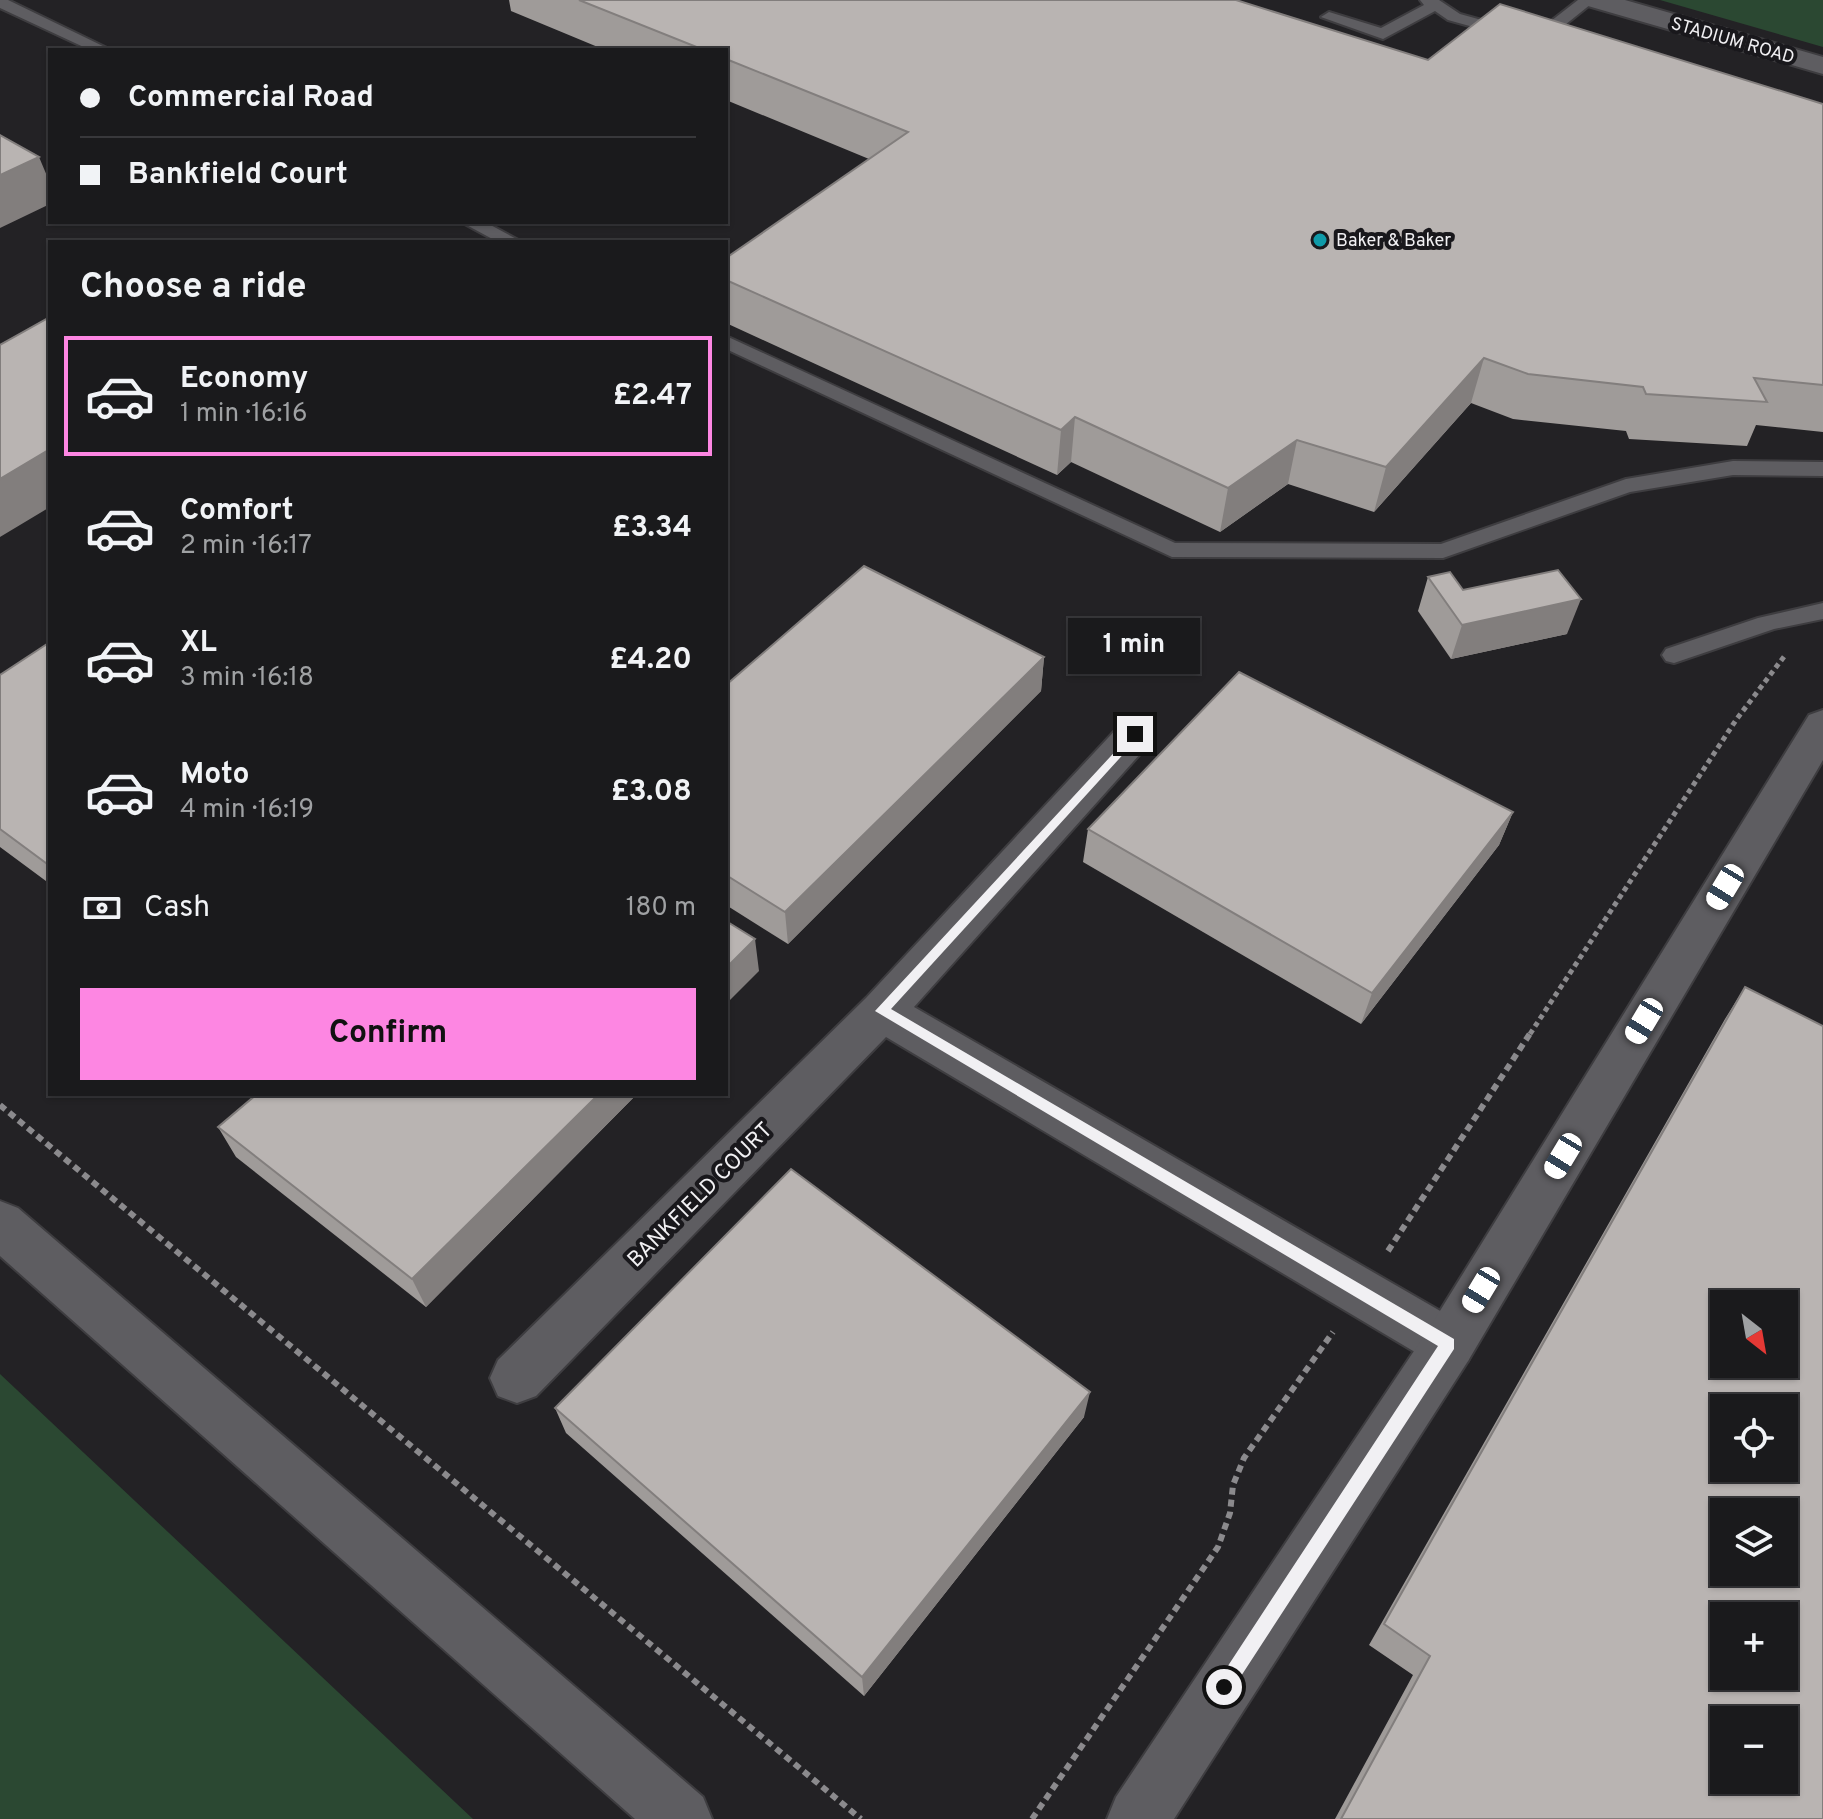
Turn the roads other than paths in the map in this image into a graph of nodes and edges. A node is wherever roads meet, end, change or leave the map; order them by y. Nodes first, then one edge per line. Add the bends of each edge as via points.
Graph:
1 (1347, 0) edge
2 (1588, 0) edge
3 (1597, 0) edge
4 (0, 2) edge
5 (1432, 2) edge
6 (1539, 38) junction
7 (99, 48) edge
8 (1562, 48) edge
9 (1823, 66) edge
10 (474, 224) edge
11 (509, 240) edge
12 (728, 343) edge
13 (1823, 469) edge
14 (1821, 611) edge
15 (1674, 655) dead end
16 (1823, 725) edge
17 (1135, 734) dead end
18 (882, 1011) junction
19 (0, 1224) edge
20 (1449, 1344) junction
21 (517, 1378) dead end
22 (681, 1819) edge
23 (1138, 1819) edge

1 - 5 lane via 1323,22 1383,34
2 - 6 lane
3 - 9 street, STADIUM ROAD
4 - 7 lane
5 - 6 lane via 1454,17
6 - 8 lane
10 - 11 lane
12 - 13 lane via 1172,550 1443,551 1626,486 1733,468
14 - 15 lane via 1763,624
16 - 20 street
17 - 18 street, BANKFIELD COURT
18 - 20 street
18 - 21 street, BANKFIELD COURT
19 - 22 street
20 - 23 street

